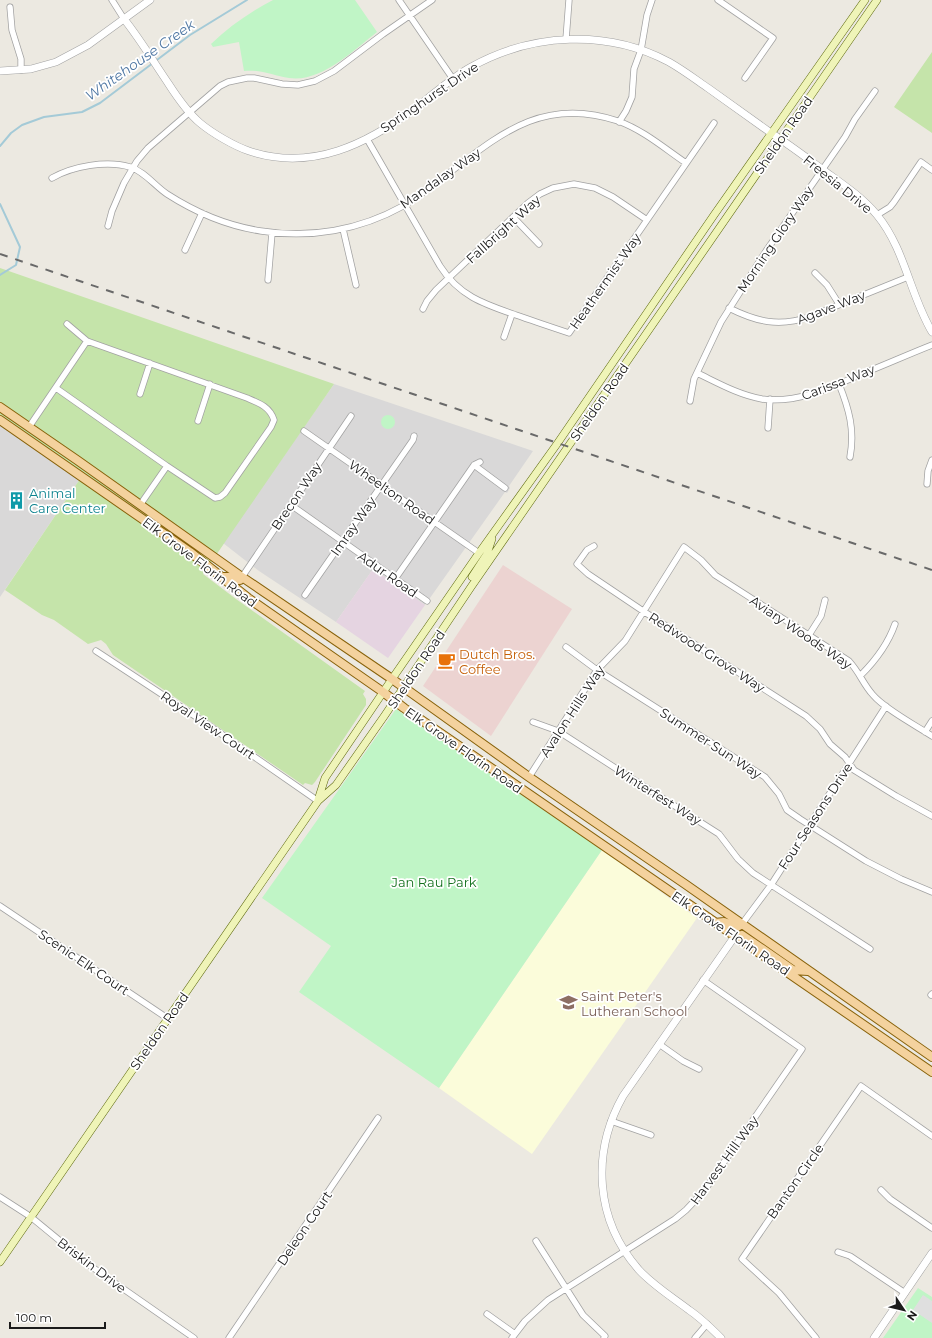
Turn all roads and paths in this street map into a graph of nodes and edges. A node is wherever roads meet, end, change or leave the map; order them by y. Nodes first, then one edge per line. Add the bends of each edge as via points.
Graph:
1 (112, 0) edge
2 (150, 0) edge
3 (399, 0) edge
4 (432, 0) edge
5 (569, 0) edge
6 (652, 0) edge
7 (718, 0) edge
8 (865, 0) edge
9 (877, 0) edge
10 (10, 7) dead end
11 (410, 15) junction
12 (124, 19) junction
13 (566, 39) junction
14 (641, 50) junction
15 (0, 70) edge
16 (21, 70) junction
17 (745, 78) dead end
18 (452, 79) junction
19 (875, 91) dead end
20 (190, 112) junction
21 (619, 122) junction
22 (714, 123) dead end
23 (772, 133) junction
24 (367, 139) junction
25 (780, 139) junction
26 (686, 163) junction
27 (132, 168) junction
28 (822, 170) junction
29 (932, 170) edge
30 (52, 178) dead end
31 (405, 205) junction
32 (202, 213) junction
33 (877, 215) junction
34 (513, 217) junction
35 (646, 220) junction
36 (108, 226) dead end
37 (343, 229) junction
38 (272, 233) junction
39 (539, 244) dead end
40 (185, 250) dead end
41 (815, 273) dead end
42 (908, 277) junction
43 (448, 278) junction
44 (268, 280) dead end
45 (356, 285) dead end
46 (839, 304) junction
47 (729, 308) junction
48 (423, 309) dead end
49 (512, 314) junction
50 (66, 324) dead end
51 (932, 332) edge
52 (504, 337) dead end
53 (87, 341) junction
54 (932, 344) edge
55 (150, 363) junction
56 (697, 373) junction
57 (210, 384) junction
58 (839, 384) junction
59 (56, 388) junction
60 (140, 394) dead end
61 (770, 399) junction
62 (690, 401) dead end
63 (0, 407) edge
64 (351, 416) dead end
65 (0, 420) edge
66 (198, 420) dead end
67 (29, 427) junction
68 (768, 428) dead end
69 (304, 431) dead end
70 (414, 436) dead end
71 (25, 438) junction
72 (52, 443) junction
73 (329, 448) junction
74 (850, 457) dead end
75 (932, 460) edge
76 (480, 462) dead end
77 (474, 465) junction
78 (167, 466) junction
79 (927, 484) dead end
80 (382, 485) junction
81 (505, 488) dead end
82 (140, 505) junction
83 (291, 505) junction
84 (434, 521) junction
85 (493, 533) junction
86 (343, 541) junction
87 (594, 546) dead end
88 (684, 547) joint
89 (479, 553) junction
90 (222, 577) junction
91 (242, 577) junction
92 (395, 579) junction
93 (471, 587) junction
94 (305, 595) dead end
95 (825, 600) dead end
96 (427, 601) dead end
97 (643, 612) junction
98 (895, 624) dead end
99 (809, 635) junction
100 (566, 647) dead end
101 (96, 651) dead end
102 (597, 670) junction
103 (861, 675) junction
104 (392, 679) junction
105 (403, 687) junction
106 (383, 692) junction
107 (394, 701) junction
108 (886, 706) junction
109 (932, 721) edge
110 (533, 722) dead end
111 (558, 730) junction
112 (925, 732) junction
113 (932, 736) edge
114 (849, 763) junction
115 (529, 777) junction
116 (318, 801) junction
117 (932, 816) edge
118 (809, 825) junction
119 (771, 885) junction
120 (932, 892) edge
121 (0, 906) edge
122 (715, 923) junction
123 (742, 924) junction
124 (735, 936) junction
125 (870, 949) dead end
126 (809, 971) junction
127 (703, 980) junction
128 (167, 1018) junction
129 (659, 1044) junction
130 (932, 1057) edge
131 (698, 1069) dead end
132 (932, 1072) edge
133 (378, 1118) dead end
134 (611, 1121) junction
135 (651, 1136) dead end
136 (932, 1136) edge
137 (881, 1190) dead end
138 (0, 1197) edge
139 (31, 1217) junction
140 (932, 1228) edge
141 (536, 1241) dead end
142 (625, 1251) junction
143 (838, 1252) dead end
144 (932, 1253) edge
145 (0, 1262) edge
146 (566, 1288) junction
147 (904, 1293) junction
148 (487, 1314) dead end
149 (707, 1324) junction
150 (513, 1336) edge
151 (194, 1338) edge
152 (229, 1338) edge
153 (604, 1338) edge
154 (695, 1338) edge
155 (721, 1338) edge
156 (816, 1338) edge
157 (874, 1338) edge

1 - 12 street
2 - 12 street
3 - 11 street
4 - 11 street
5 - 13 street
6 - 14 street
7 - 17 street via 773,38
8 - 23 main road, Sheldon Road
9 - 25 main road, Sheldon Road
10 - 16 street
11 - 18 street
11 - 20 street via 324,77 298,85 254,78 239,79 220,86
12 - 16 street via 56,62
12 - 20 street, Springhurst Drive
13 - 14 street, Springhurst Drive via 607,41
13 - 18 street, Springhurst Drive via 531,44 501,53
14 - 21 street via 634,69 632,97
14 - 23 street, Springhurst Drive via 682,70
15 - 16 street
18 - 24 street, Springhurst Drive via 398,120
19 - 28 street, Morning Glory Way
20 - 24 street, Springhurst Drive via 199,123 236,146 279,157 303,158 325,155
20 - 27 street via 148,148
21 - 26 street, Mandalay Way via 644,134
21 - 31 street, Mandalay Way via 572,113 530,120 494,140
22 - 26 street, Heathermist Way
23 - 25 street, Freesia Drive
23 - 85 main road, Sheldon Road
24 - 31 street, Heathermist Way
25 - 28 street, Freesia Drive
25 - 93 main road, Sheldon Road
26 - 35 street, Heathermist Way
27 - 30 street, Mandalay Way via 118,164 103,164 66,171
27 - 32 street, Mandalay Way via 166,193
27 - 36 street via 112,211
28 - 33 street, Freesia Drive via 851,191
28 - 47 street, Morning Glory Way
29 - 33 street via 921,162 894,202
31 - 37 street, Mandalay Way via 368,222
31 - 43 street, Heathermist Way
32 - 38 street, Mandalay Way via 240,227
32 - 40 street
33 - 42 street, Freesia Drive via 891,237
34 - 35 street, Fallbright Way via 540,194 553,188 574,184 601,190
34 - 39 street
34 - 43 street, Fallbright Way
35 - 49 street, Heathermist Way via 568,333
37 - 38 street, Mandalay Way via 312,233
37 - 45 street
38 - 44 street
41 - 46 street via 827,285
42 - 46 street, Agave Way
42 - 51 street, Freesia Drive
43 - 48 street, Fallbright Way
43 - 49 street, Heathermist Way via 474,299
46 - 47 street, Agave Way via 809,317 787,322 757,320
47 - 56 street, Morning Glory Way
49 - 52 street
50 - 53 street
53 - 55 street
53 - 59 street
54 - 58 street, Carissa Way
55 - 57 street
55 - 60 street
56 - 61 street, Carissa Way via 748,395
56 - 62 street, Morning Glory Way
57 - 66 street
57 - 78 street via 267,408 274,420 271,427 220,497 211,496
58 - 61 street, Carissa Way via 798,398
58 - 74 street via 850,412
59 - 67 street
59 - 78 street
61 - 68 street
63 - 67 main road, Elk Grove Florin Road
64 - 73 street, Brecon Way
65 - 71 main road, Elk Grove Florin Road
67 - 72 main road, Elk Grove Florin Road
69 - 73 street, Wheelton Road
70 - 80 street, Imray Way
71 - 72 main road
71 - 90 main road, Elk Grove Florin Road
72 - 82 main road, Elk Grove Florin Road
73 - 80 street, Wheelton Road
73 - 83 street, Brecon Way
75 - 79 street
76 - 77 street
77 - 81 street
77 - 84 street
78 - 82 street
80 - 84 street, Wheelton Road
80 - 86 street, Imray Way
82 - 91 main road, Elk Grove Florin Road
83 - 86 street, Adur Road
83 - 91 street, Brecon Way
84 - 89 street, Wheelton Road
84 - 92 street
85 - 89 main road, Sheldon Road
85 - 93 main road via 487,554 472,578
86 - 92 street, Adur Road
86 - 94 street, Imray Way
87 - 97 street, Redwood Grove Way via 587,550 577,564
88 - 97 street, Avalon Hills Way
88 - 99 street, Aviary Woods Way via 715,575
89 - 104 main road, Sheldon Road
90 - 91 main road via 229,576 235,580
90 - 106 main road, Elk Grove Florin Road
91 - 104 main road, Elk Grove Florin Road
92 - 96 street, Adur Road
93 - 105 main road, Sheldon Road
95 - 99 street via 821,616
97 - 102 street, Avalon Hills Way via 625,641
97 - 114 street, Redwood Grove Way via 813,721 830,744
98 - 103 street via 874,662
99 - 103 street, Aviary Woods Way via 849,661
100 - 102 street, Summer Sun Way
101 - 116 street, Royal View Court
102 - 111 street, Avalon Hills Way
102 - 118 street, Summer Sun Way via 765,777 787,810
103 - 108 street, Aviary Woods Way via 873,695
104 - 105 main road, Elk Grove Florin Road
104 - 106 main road, Sheldon Road
105 - 107 main road, Sheldon Road
105 - 115 main road, Elk Grove Florin Road
106 - 107 main road, Elk Grove Florin Road
106 - 116 main road, Sheldon Road via 325,778
107 - 116 main road, Sheldon Road via 336,785
107 - 122 main road, Elk Grove Florin Road
108 - 112 street, Aviary Woods Way
108 - 114 street, Four Seasons Drive
109 - 112 street
110 - 111 street, Winterfest Way
111 - 115 street, Avalon Hills Way
111 - 119 street, Winterfest Way via 719,834 738,859
112 - 113 street, Aviary Woods Way
114 - 117 street, Redwood Grove Way via 854,770
114 - 118 street, Four Seasons Drive
115 - 123 main road, Elk Grove Florin Road
116 - 128 main road, Sheldon Road
118 - 119 street, Four Seasons Drive
118 - 120 street, Summer Sun Way via 866,861
119 - 123 street, Four Seasons Drive
119 - 125 street, Winterfest Way
121 - 128 street, Scenic Elk Court
122 - 123 main road via 724,922 737,927
122 - 124 main road, Elk Grove Florin Road
123 - 126 main road, Elk Grove Florin Road
124 - 126 main road via 741,934 793,970
124 - 127 street
124 - 132 main road, Elk Grove Florin Road
126 - 130 main road, Elk Grove Florin Road
127 - 129 street
127 - 142 street, Harvest Hill Way via 802,1049 695,1202 675,1219
128 - 139 main road, Sheldon Road
129 - 131 street
129 - 134 street via 623,1096
133 - 152 street, Deleon Court
134 - 135 street
134 - 142 street via 604,1146 602,1186 614,1230
136 - 156 street, Banton Circle via 861,1086 742,1259 779,1293
137 - 140 street
138 - 139 street, Briskin Drive
139 - 145 main road, Sheldon Road
139 - 151 street, Briskin Drive via 82,1260
141 - 146 street
142 - 146 street, Harvest Hill Way
142 - 149 street via 652,1282
143 - 147 street via 850,1256
144 - 147 street
146 - 150 street, Harvest Hill Way via 536,1310
146 - 153 street via 583,1315 605,1336
147 - 157 street
148 - 150 street
149 - 154 street
149 - 155 street

